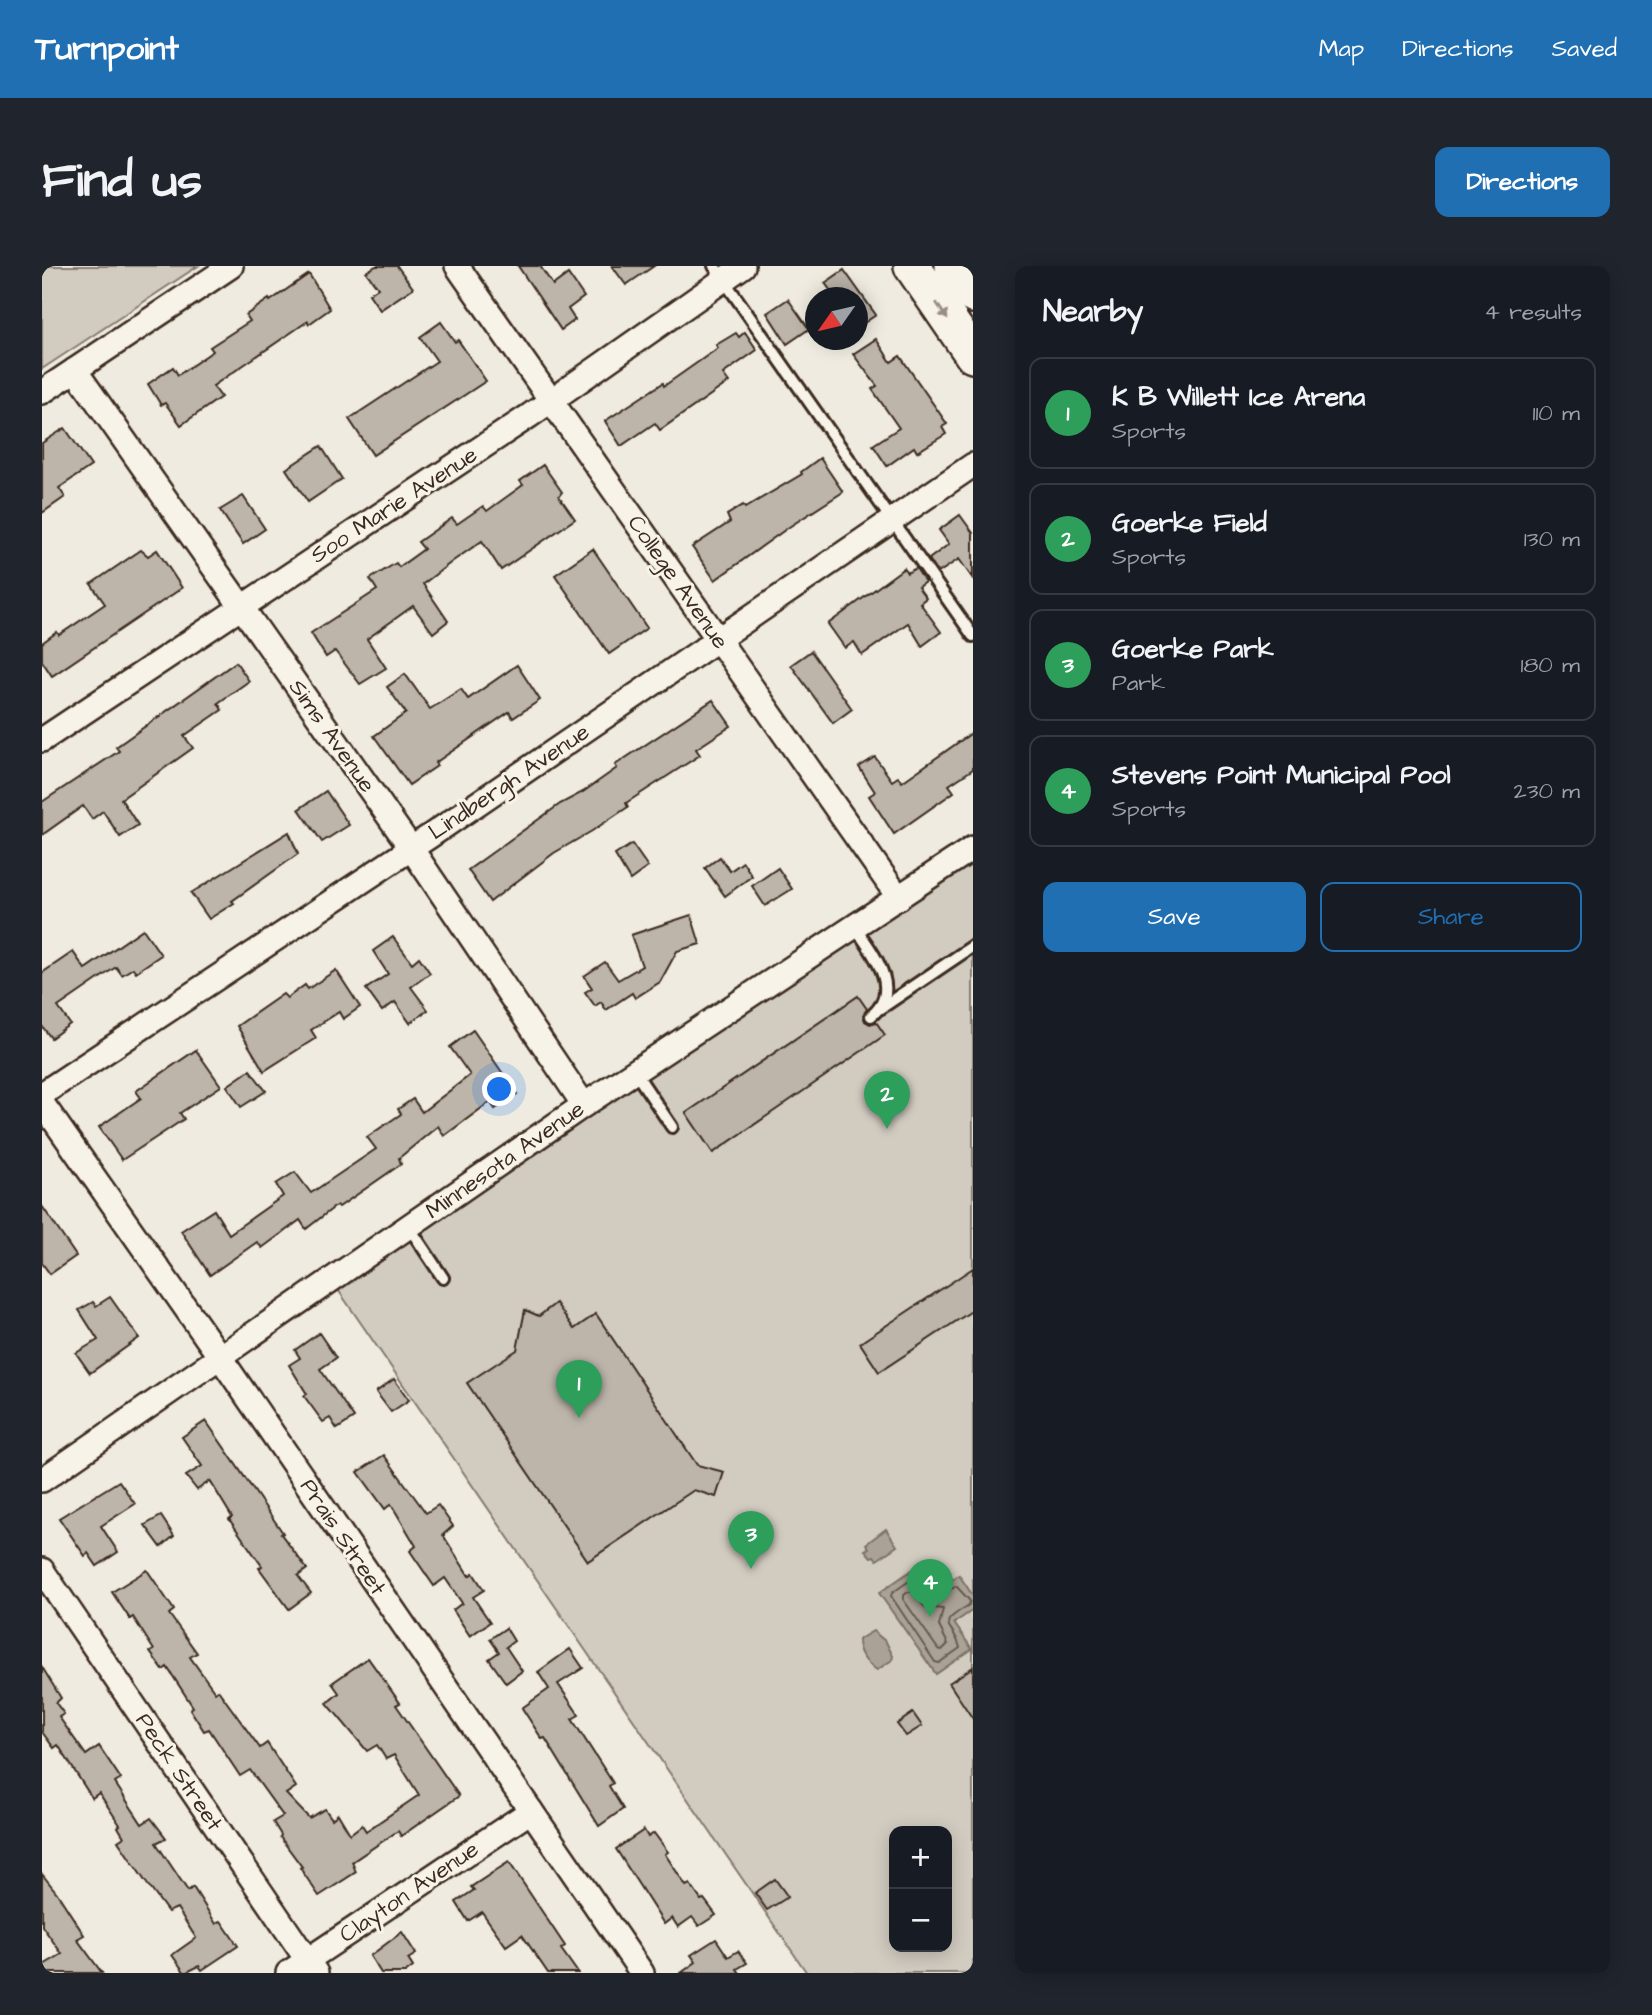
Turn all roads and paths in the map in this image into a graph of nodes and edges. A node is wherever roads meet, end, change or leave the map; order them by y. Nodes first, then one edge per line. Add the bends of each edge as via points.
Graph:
1 (231, 266) edge
2 (457, 266) edge
3 (743, 266) edge
4 (912, 266) edge
5 (953, 266) edge
6 (719, 273) edge
7 (973, 295) edge
8 (973, 355) edge
9 (75, 370) junction
10 (42, 392) edge
11 (551, 401) junction
12 (973, 465) edge
13 (892, 520) junction
14 (241, 607) junction
15 (973, 636) edge
16 (719, 639) junction
17 (42, 740) edge
18 (411, 848) junction
19 (970, 854) edge
20 (899, 898) junction
21 (855, 927) junction
22 (973, 946) edge
23 (881, 1008) junction
24 (871, 1016) dead end
25 (635, 1072) junction
26 (42, 1094) edge
27 (42, 1103) edge
28 (584, 1105) junction
29 (672, 1127) dead end
30 (409, 1227) junction
31 (443, 1278) dead end
32 (220, 1357) junction
33 (42, 1480) edge
34 (42, 1570) edge
35 (531, 1811) junction
36 (312, 1966) edge
37 (288, 1973) edge
38 (642, 1973) edge

1 - 9 street
2 - 11 street, College Avenue
3 - 6 street, Soo Marie Avenue
4 -> 8 main road
5 - 7 main road
6 - 11 street, Soo Marie Avenue
6 - 13 lane
9 - 10 street
9 - 14 street, Sims Avenue
11 - 14 street, Soo Marie Avenue
11 - 16 street, College Avenue
12 - 13 street, Lindbergh Avenue
13 - 15 lane
13 - 16 street, Lindbergh Avenue
14 - 17 street, Soo Marie Avenue
14 - 18 street, Sims Avenue
16 - 18 street, Lindbergh Avenue
16 - 20 street, College Avenue
18 - 26 street, Lindbergh Avenue
18 - 28 street, Sims Avenue
19 - 20 street, Minnesota Avenue
20 - 21 street, Minnesota Avenue
21 - 23 lane via 882,971 886,996
21 - 25 street, Minnesota Avenue
22 - 23 lane
23 - 24 lane
25 - 28 street, Minnesota Avenue
25 - 29 lane
27 - 32 street, Prais Street
28 - 30 street, Minnesota Avenue
30 - 31 lane
30 - 32 street, Minnesota Avenue
32 - 33 street, Minnesota Avenue
32 - 35 street, Prais Street
34 - 36 street, Peck Street
35 - 36 street, Clayton Avenue
35 - 38 street, Prais Street
36 - 37 street, Clayton Avenue

